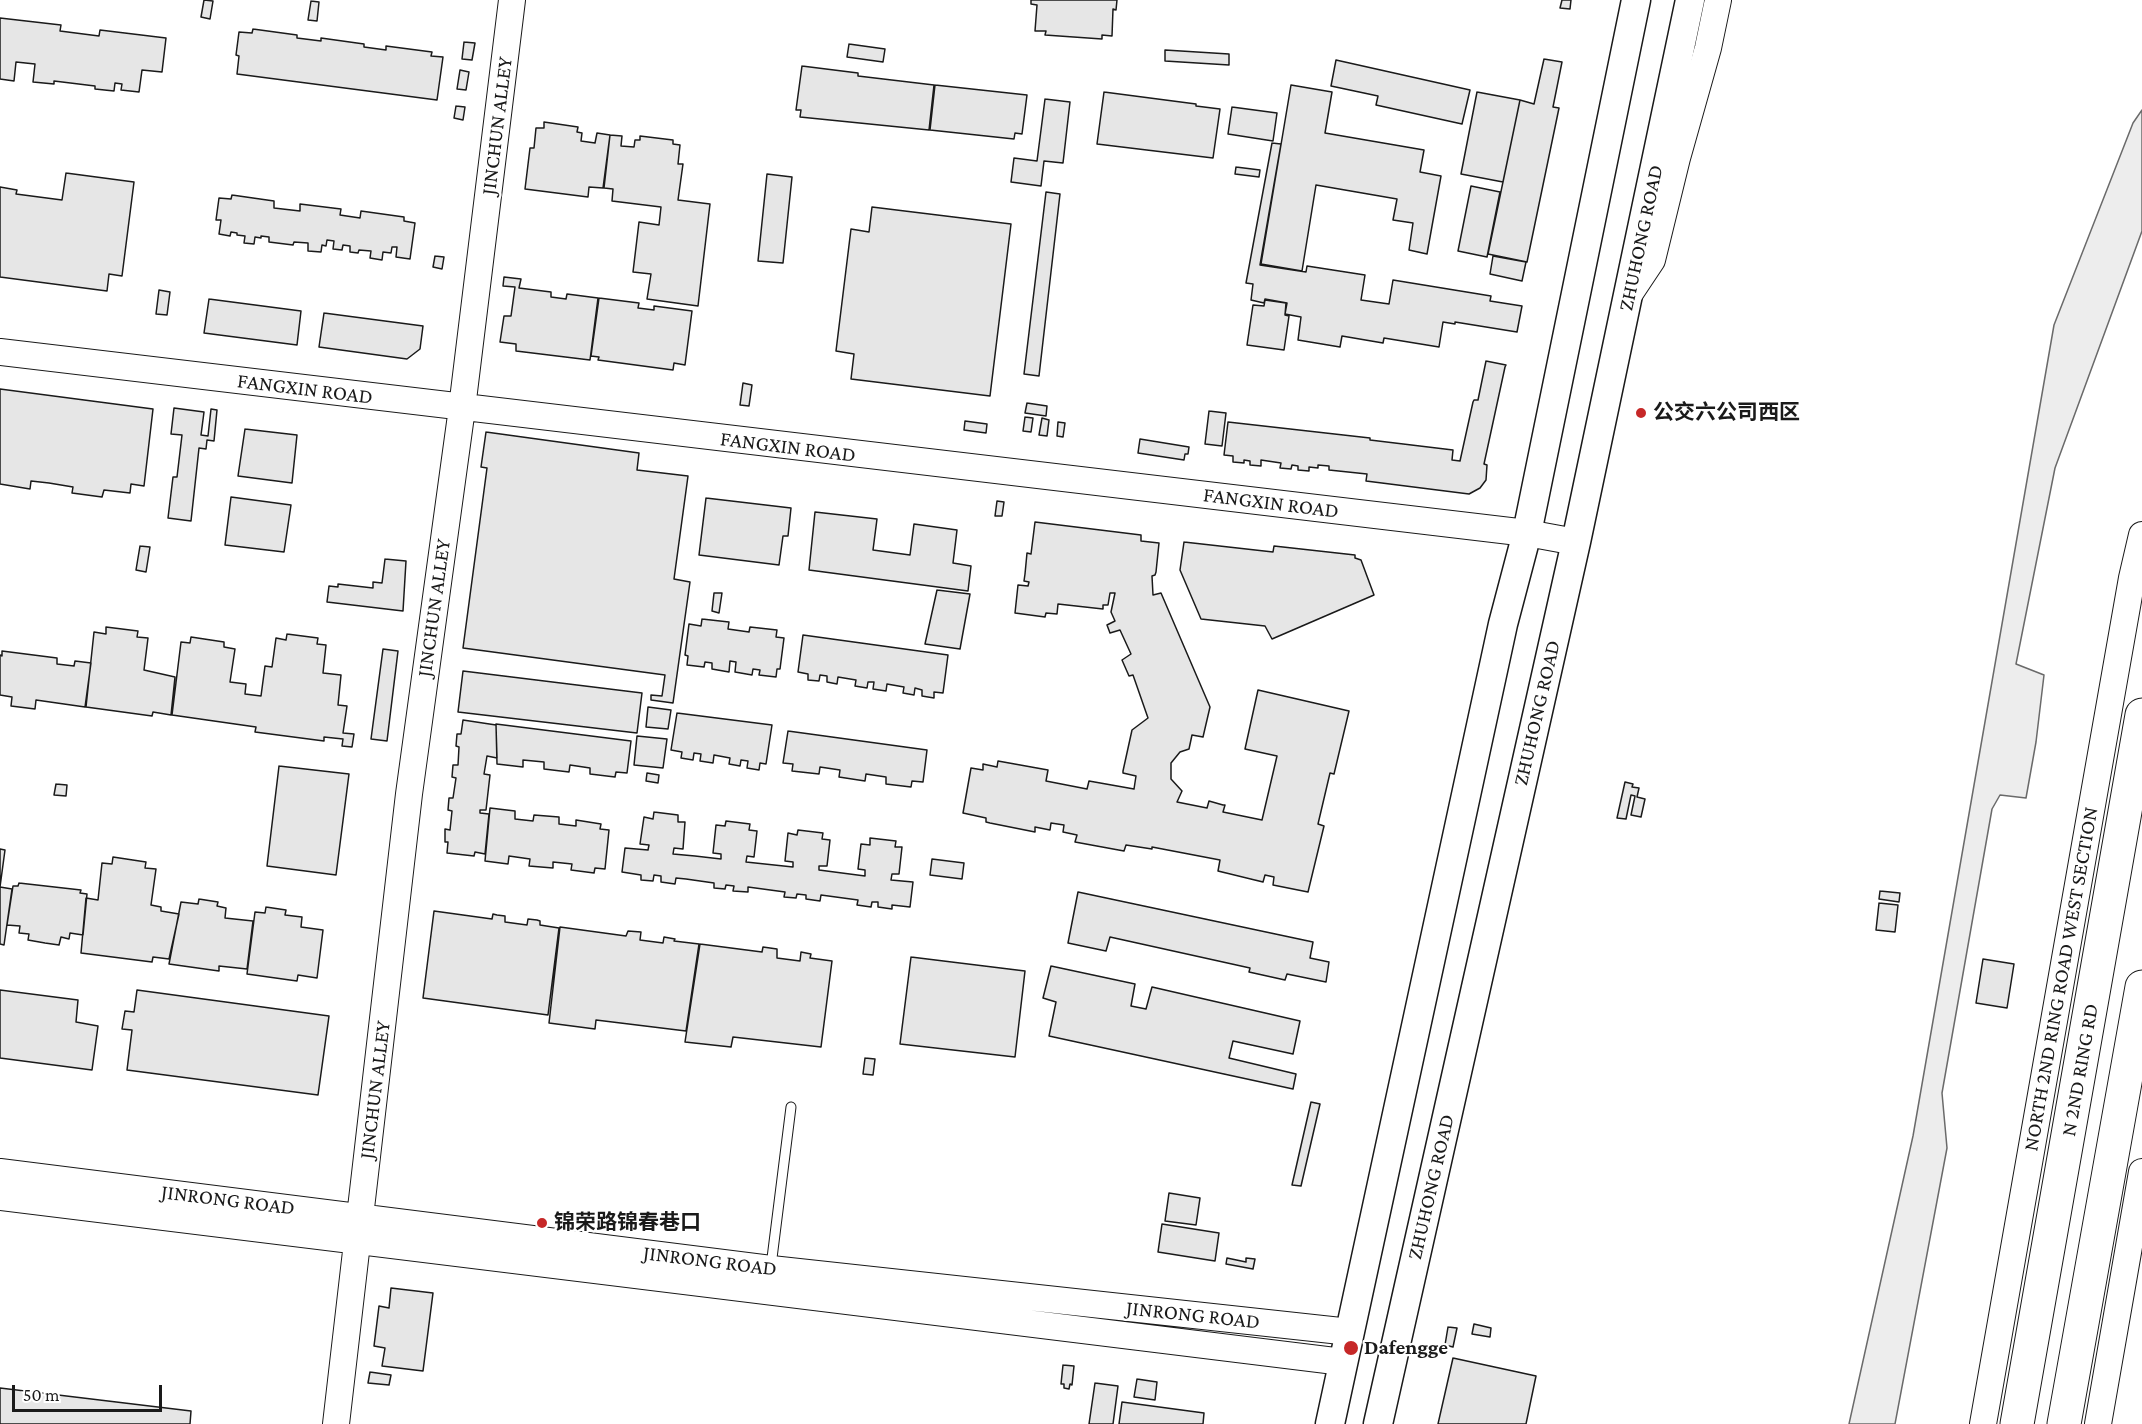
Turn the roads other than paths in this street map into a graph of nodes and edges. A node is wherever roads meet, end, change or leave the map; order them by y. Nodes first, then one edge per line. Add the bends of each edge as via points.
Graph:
1 (512, 0) edge
2 (1636, 0) edge
3 (1690, 0) edge
4 (1718, 0) edge
5 (1629, 296) junction
6 (0, 352) edge
7 (462, 408) junction
8 (1527, 533) junction
9 (2142, 535) edge
10 (1576, 542) junction
11 (2142, 715) edge
12 (2142, 987) edge
13 (791, 1107) dead end
14 (0, 1172) edge
15 (2142, 1172) edge
16 (0, 1197) edge
17 (360, 1216) junction
18 (357, 1241) junction
19 (771, 1269) junction
20 (1350, 1332) junction
21 (1343, 1362) junction
22 (336, 1424) edge
23 (1330, 1424) edge
24 (1378, 1424) edge
25 (1983, 1424) edge
26 (2017, 1424) edge
27 (2064, 1424) edge
28 (2098, 1424) edge

1 - 7 street, JINCHUN ALLEY
2 - 8 main road
3 - 5 main road, ZHUHONG ROAD
4 - 5 street via 1652,260
5 - 10 main road, ZHUHONG ROAD
6 - 7 street, FANGXIN ROAD
7 - 8 street, FANGXIN ROAD
7 - 17 street, JINCHUN ALLEY via 409,794
8 - 10 street, FANGXIN ROAD
8 - 20 main road via 1500,636
9 - 25 street, NORTH 2ND RING ROAD WEST SECTION
10 - 24 main road, ZHUHONG ROAD
11 - 26 highway, N 2ND RING RD
12 - 27 highway
13 - 19 lane
14 - 17 street, JINRONG ROAD
15 - 28 street
16 - 18 street, JINRONG ROAD
17 - 18 street, JINCHUN ALLEY
17 - 19 street, JINRONG ROAD
18 - 21 street, JINRONG ROAD
18 - 22 street, JINCHUN ALLEY
19 - 20 street, JINRONG ROAD
20 - 21 main road
21 - 23 main road

